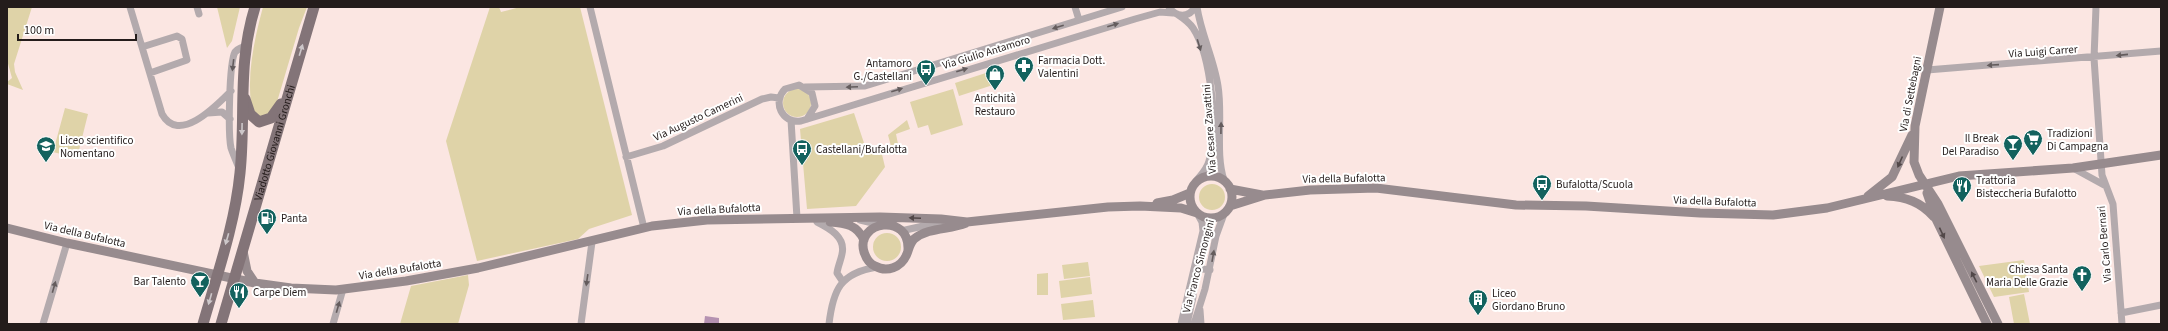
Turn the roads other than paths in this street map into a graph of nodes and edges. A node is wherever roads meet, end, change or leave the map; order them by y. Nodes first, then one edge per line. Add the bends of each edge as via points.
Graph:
1 (130, 7) edge
2 (197, 7) edge
3 (255, 7) edge
4 (314, 7) edge
5 (590, 7) edge
6 (1075, 7) edge
7 (1122, 7) edge
8 (1196, 7) edge
9 (1940, 7) edge
10 (2096, 7) edge
11 (1173, 11) edge
12 (199, 14) dead end
13 (1079, 20) junction
14 (246, 46) junction
15 (142, 47) junction
16 (2161, 51) edge
17 (2094, 58) junction
18 (295, 70) junction
19 (1927, 70) junction
20 (150, 73) junction
21 (242, 77) junction
22 (806, 87) junction
23 (231, 91) junction
24 (779, 98) junction
25 (208, 113) junction
26 (230, 118) junction
27 (807, 118) junction
28 (791, 120) junction
29 (1915, 126) junction
30 (2161, 156) edge
31 (626, 158) junction
32 (2102, 165) junction
33 (2073, 168) junction
34 (240, 171) junction
35 (1224, 180) junction
36 (1196, 182) junction
37 (1924, 184) junction
38 (2104, 185) junction
39 (1230, 188) junction
40 (1190, 193) junction
41 (1265, 195) junction
42 (1881, 195) junction
43 (1862, 200) junction
44 (1140, 206) junction
45 (1227, 210) junction
46 (1197, 213) junction
47 (848, 217) junction
48 (797, 218) junction
49 (1936, 219) junction
50 (951, 220) junction
51 (817, 222) junction
52 (967, 222) junction
53 (881, 225) junction
54 (7, 228) edge
55 (644, 228) junction
56 (901, 230) junction
57 (864, 240) junction
58 (592, 242) junction
59 (66, 243) junction
60 (242, 249) junction
61 (908, 250) junction
62 (877, 267) junction
63 (1195, 268) junction
64 (1210, 270) junction
65 (217, 274) junction
66 (234, 278) junction
67 (1192, 279) junction
68 (843, 282) junction
69 (254, 283) junction
70 (343, 289) junction
71 (2161, 305) edge
72 (1200, 307) junction
73 (2121, 313) junction
74 (43, 324) edge
75 (203, 324) edge
76 (220, 324) edge
77 (333, 324) edge
78 (581, 324) edge
79 (830, 324) edge
80 (1181, 324) edge
81 (1187, 324) edge
82 (1194, 324) edge
83 (1202, 324) edge
84 (1988, 324) edge
85 (1998, 324) edge
86 (2122, 324) edge

1 - 15 street
2 - 12 street
3 - 14 main road, Viadotto Giovanni Gronchi
18 -> 4 main road, Viadotto Giovanni Gronchi
5 - 31 street
6 - 13 street
7 - 13 street, Via Giulio Antamoro
8 - 11 street, Via Giulio Antamoro via 1187,15
35 -> 8 street, Via Cesare Zavattini via 1221,167 1218,87
9 - 19 street, Via di Settebagni
10 - 17 street, Via Carlo Bernari
27 -> 11 street, Via Giulio Antamoro via 1135,19
11 -> 36 street, Via Cesare Zavattini via 1189,23 1196,33 1211,90 1211,155 1205,171
13 -> 22 street, Via Giulio Antamoro via 862,86
14 - 21 main road, Viadotto Giovanni Gronchi
14 -> 23 street, Viadotto Giovanni Gronchi via 235,53
15 - 20 street
15 - 20 street via 177,36 182,39 187,60
16 -> 17 street, Via Luigi Carrer
17 -> 19 street, Via Luigi Carrer
17 - 32 street, Via Carlo Bernari
18 - 21 main road via 277,111 262,123 254,119 248,110
18 - 60 main road, Viadotto Giovanni Gronchi
19 - 29 street, Via di Settebagni
20 - 25 street via 162,114 167,120 179,125 198,120
21 -> 34 main road, Viadotto Giovanni Gronchi
22 - 24 street, Via Giulio Antamoro via 790,86
22 - 27 street via 812,92 815,103 814,110
23 - 25 street
23 - 26 street, Viadotto Giovanni Gronchi
24 - 28 street via 781,112
24 - 31 street, Via Augusto Camerini via 771,96 762,99 663,146
25 - 26 street via 222,112
26 - 34 street, Viadotto Giovanni Gronchi via 231,149
27 - 28 street, Via Giulio Antamoro
28 - 48 street
29 - 37 street, Via di Settebagni via 1914,162
29 -> 43 street via 1892,177
30 - 32 street, Via della Bufalotta
31 - 55 street
32 - 33 street, Via della Bufalotta
32 - 38 street, Via Carlo Bernari
33 - 37 street, Via della Bufalotta via 1959,176
33 - 38 street
34 -> 65 main road, Viadotto Giovanni Gronchi via 233,216
35 - 36 street via 1210,175
35 - 39 street
36 - 40 street
37 - 42 street, Via della Bufalotta
37 - 49 street
85 -> 37 street via 1938,204
38 - 73 street, Via Carlo Bernari via 2113,204
39 - 41 street, Via della Bufalotta
39 - 45 street via 1232,198
40 - 44 street, Via della Bufalotta via 1168,201
40 - 46 street via 1191,203
41 - 43 street, Via della Bufalotta via 1310,190 1376,188 1516,205 1754,215 1804,212
41 - 45 street, Via della Bufalotta
42 - 43 street, Via della Bufalotta
42 - 49 street via 1912,201 1923,206
44 - 46 street, Via della Bufalotta via 1181,208
44 - 52 street, Via della Bufalotta
45 - 46 street via 1210,218
64 -> 45 street, Via Franco Simongini via 1216,236
46 - 63 street, Via Franco Simongini via 1203,231
47 - 48 street, Via della Bufalotta
50 -> 47 street, Via della Bufalotta
47 - 53 street, Via della Bufalotta
48 - 51 street, Via della Bufalotta
48 - 55 street, Via della Bufalotta via 718,219
49 -> 84 street
50 - 52 street, Via della Bufalotta
50 - 56 street, Via della Bufalotta
51 - 57 street, Via della Bufalotta via 850,225 858,230
51 - 68 street via 832,230 841,240 842,252 837,272
52 - 61 street, Via della Bufalotta via 926,233 914,240
53 - 56 street, Via della Bufalotta via 891,225
53 - 57 street via 869,232
54 - 59 street, Via della Bufalotta
55 - 58 street, Via della Bufalotta
56 - 61 street via 907,241
57 - 62 street via 866,257
58 - 70 street, Via della Bufalotta via 478,268
58 -> 78 street
59 - 65 street, Via della Bufalotta
74 -> 59 street
60 - 66 main road, Viadotto Giovanni Gronchi
60 - 69 street via 247,271
61 - 62 street, Via della Bufalotta via 902,262 896,267
62 - 68 street via 861,271
63 - 64 street
63 - 67 street, Via Franco Simongini
64 - 72 street, Via Franco Simongini
65 - 66 street, Via della Bufalotta
65 -> 75 main road, Viadotto Giovanni Gronchi
66 - 69 street, Via della Bufalotta
66 - 76 main road, Viadotto Giovanni Gronchi
67 - 80 street, Via Franco Simongini
67 - 81 street via 1193,297
68 - 79 street via 833,298
69 - 70 street, Via della Bufalotta via 295,288
77 -> 70 street
71 - 73 street
72 - 82 street, Via Franco Simongini
72 - 83 street
73 - 86 street, Via Carlo Bernari

